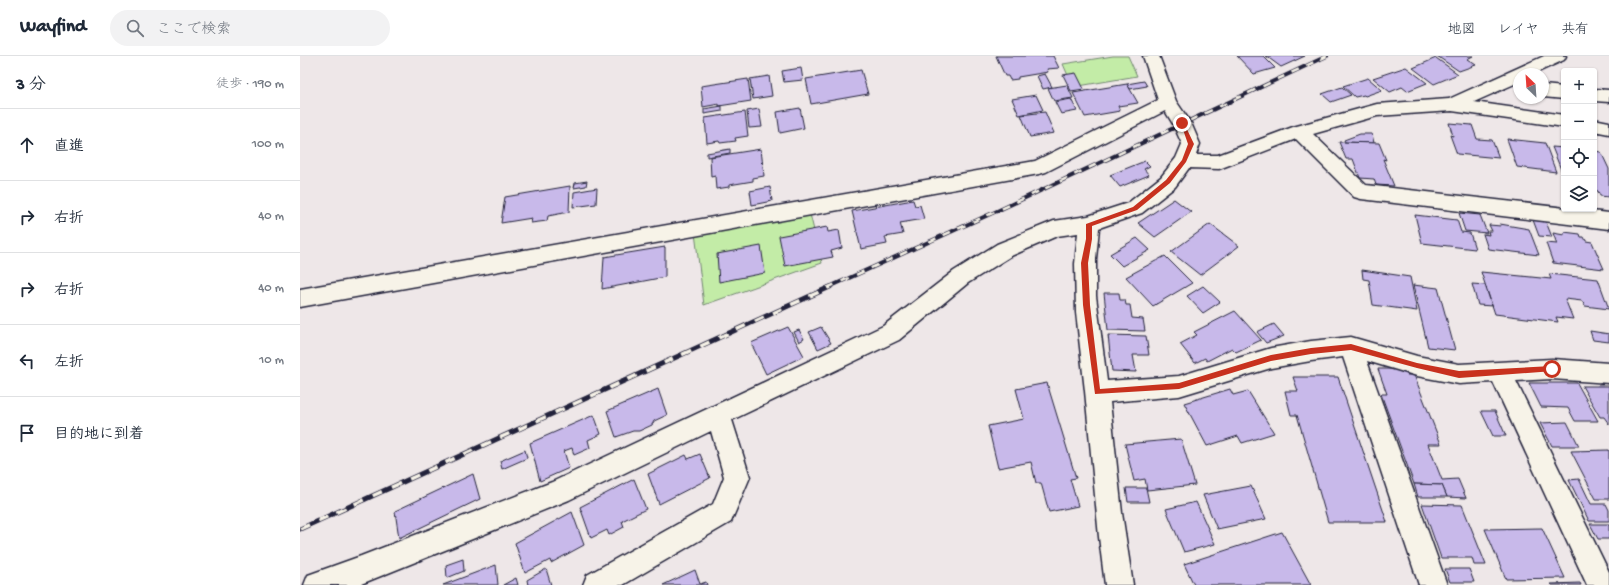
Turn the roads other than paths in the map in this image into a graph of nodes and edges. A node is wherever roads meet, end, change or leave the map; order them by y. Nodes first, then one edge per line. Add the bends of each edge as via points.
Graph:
1 (1151, 56) edge
2 (1558, 56) edge
3 (1533, 68) edge
4 (1513, 78) edge
5 (1492, 88) junction
6 (1513, 90) edge
7 (1549, 92) edge
8 (1561, 93) edge
9 (1597, 95) edge
10 (1609, 96) edge
11 (1168, 102) junction
12 (1452, 105) junction
13 (1561, 121) edge
14 (1597, 126) edge
15 (1609, 128) edge
16 (1299, 130) junction
17 (1184, 161) junction
18 (1609, 221) edge
19 (1089, 224) junction
20 (300, 298) edge
21 (1351, 347) junction
22 (1500, 372) junction
23 (1609, 373) edge
24 (1097, 392) junction
25 (719, 416) junction
26 (318, 585) edge
27 (597, 585) edge
28 (1119, 585) edge
29 (1433, 585) edge
30 (1601, 585) edge

1 - 11 street
2 - 3 street
4 - 5 street
5 - 6 street
5 - 12 street
7 - 8 street
9 - 10 street
11 - 17 street via 1182,123 1191,144
11 - 20 street via 1039,167
12 - 13 street
12 - 16 street via 1378,110
14 - 15 street
16 - 17 street via 1219,162
16 - 18 street via 1361,192
17 - 19 street via 1168,182 1135,208
19 - 24 street via 1084,263
19 - 25 street via 1054,229 1004,250 961,277 892,333
21 - 22 street via 1417,366 1459,374
21 - 24 street via 1271,358 1179,386
21 - 29 street
22 - 23 street via 1552,369
22 - 30 street
24 - 28 street via 1107,500
25 - 26 street via 560,492
25 - 27 street via 737,476 722,513

